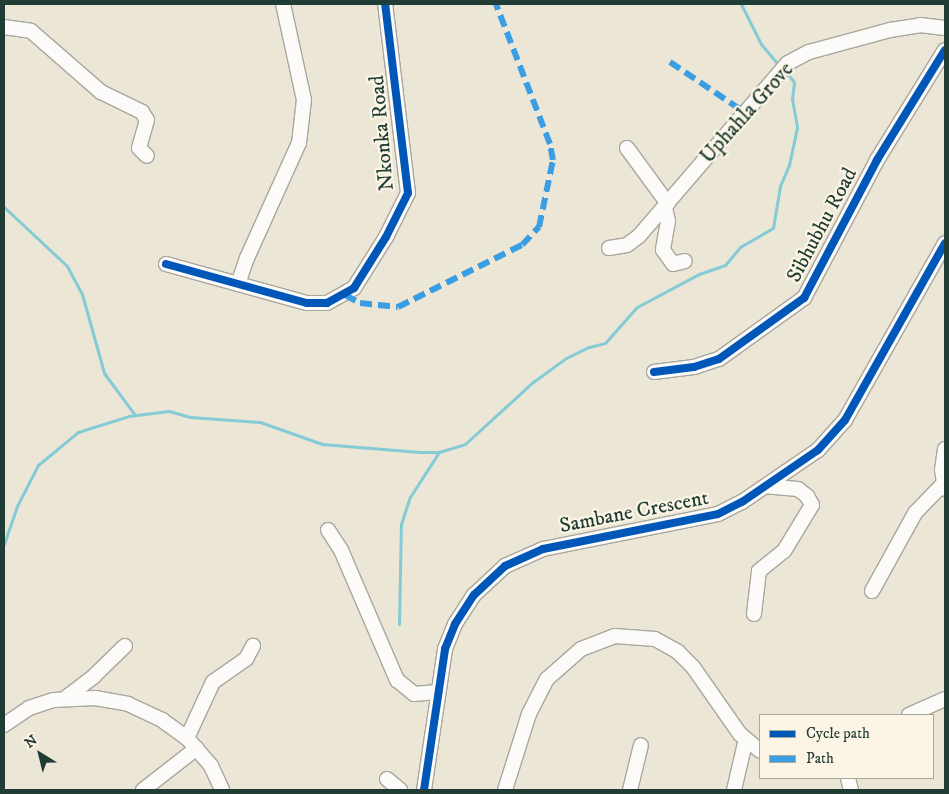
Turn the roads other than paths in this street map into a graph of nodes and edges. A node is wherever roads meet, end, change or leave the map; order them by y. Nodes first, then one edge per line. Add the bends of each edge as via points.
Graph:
1 (283, 4) edge
2 (385, 4) edge
3 (4, 27) edge
4 (945, 28) edge
5 (945, 50) edge
6 (627, 148) dead end
7 (147, 156) dead end
8 (666, 206) junction
9 (945, 244) edge
10 (610, 248) dead end
11 (685, 261) dead end
12 (166, 264) dead end
13 (238, 284) junction
14 (654, 372) dead end
15 (945, 448) edge
16 (766, 486) junction
17 (944, 486) edge
18 (328, 530) dead end
19 (872, 590) dead end
20 (754, 614) dead end
21 (125, 646) dead end
22 (253, 646) dead end
23 (438, 692) junction
24 (64, 699) junction
25 (945, 699) edge
26 (911, 714) edge
27 (4, 725) edge
28 (746, 739) junction
29 (192, 743) junction
30 (641, 745) dead end
31 (759, 749) edge
32 (387, 779) dead end
33 (423, 789) edge
34 (143, 790) edge
35 (222, 790) edge
36 (400, 790) edge
37 (505, 790) edge
38 (630, 790) edge
39 (734, 790) edge

1 - 13 street via 304,100 299,143
2 - 13 street, Nkonka Road via 406,169 408,193 404,203 363,275 345,296 327,303 312,303
3 - 7 street via 32,31 101,92 142,112 147,120 139,148
4 - 8 street, Uphahla Grove via 920,25 855,38 809,52 783,68
5 - 14 street, Sibhubhu Road via 877,160 804,298 719,359 694,368
6 - 8 street
8 - 10 street, Uphahla Grove via 627,245
8 - 11 street via 668,220 663,250 673,264
9 - 16 street, Sambane Crescent via 839,429 818,450
12 - 13 street, Nkonka Road
15 - 17 street
16 - 20 street via 798,489 808,496 812,505 784,551 759,571
16 - 23 street, Sambane Crescent via 718,514 543,549 506,566 474,595 455,624 445,649
17 - 19 street via 915,513
18 - 23 street via 341,550 397,680 414,694
21 - 24 street
22 - 29 street via 246,659 213,682
23 - 33 street, Sambane Crescent
24 - 27 street via 29,708
24 - 29 street via 101,698 128,704 152,714
25 - 26 street
28 - 31 street
28 - 37 street via 693,667 678,652 662,642 640,636 607,638 568,658 547,679 528,714
28 - 39 street
29 - 34 street
29 - 35 street via 211,766
30 - 38 street
32 - 36 street

